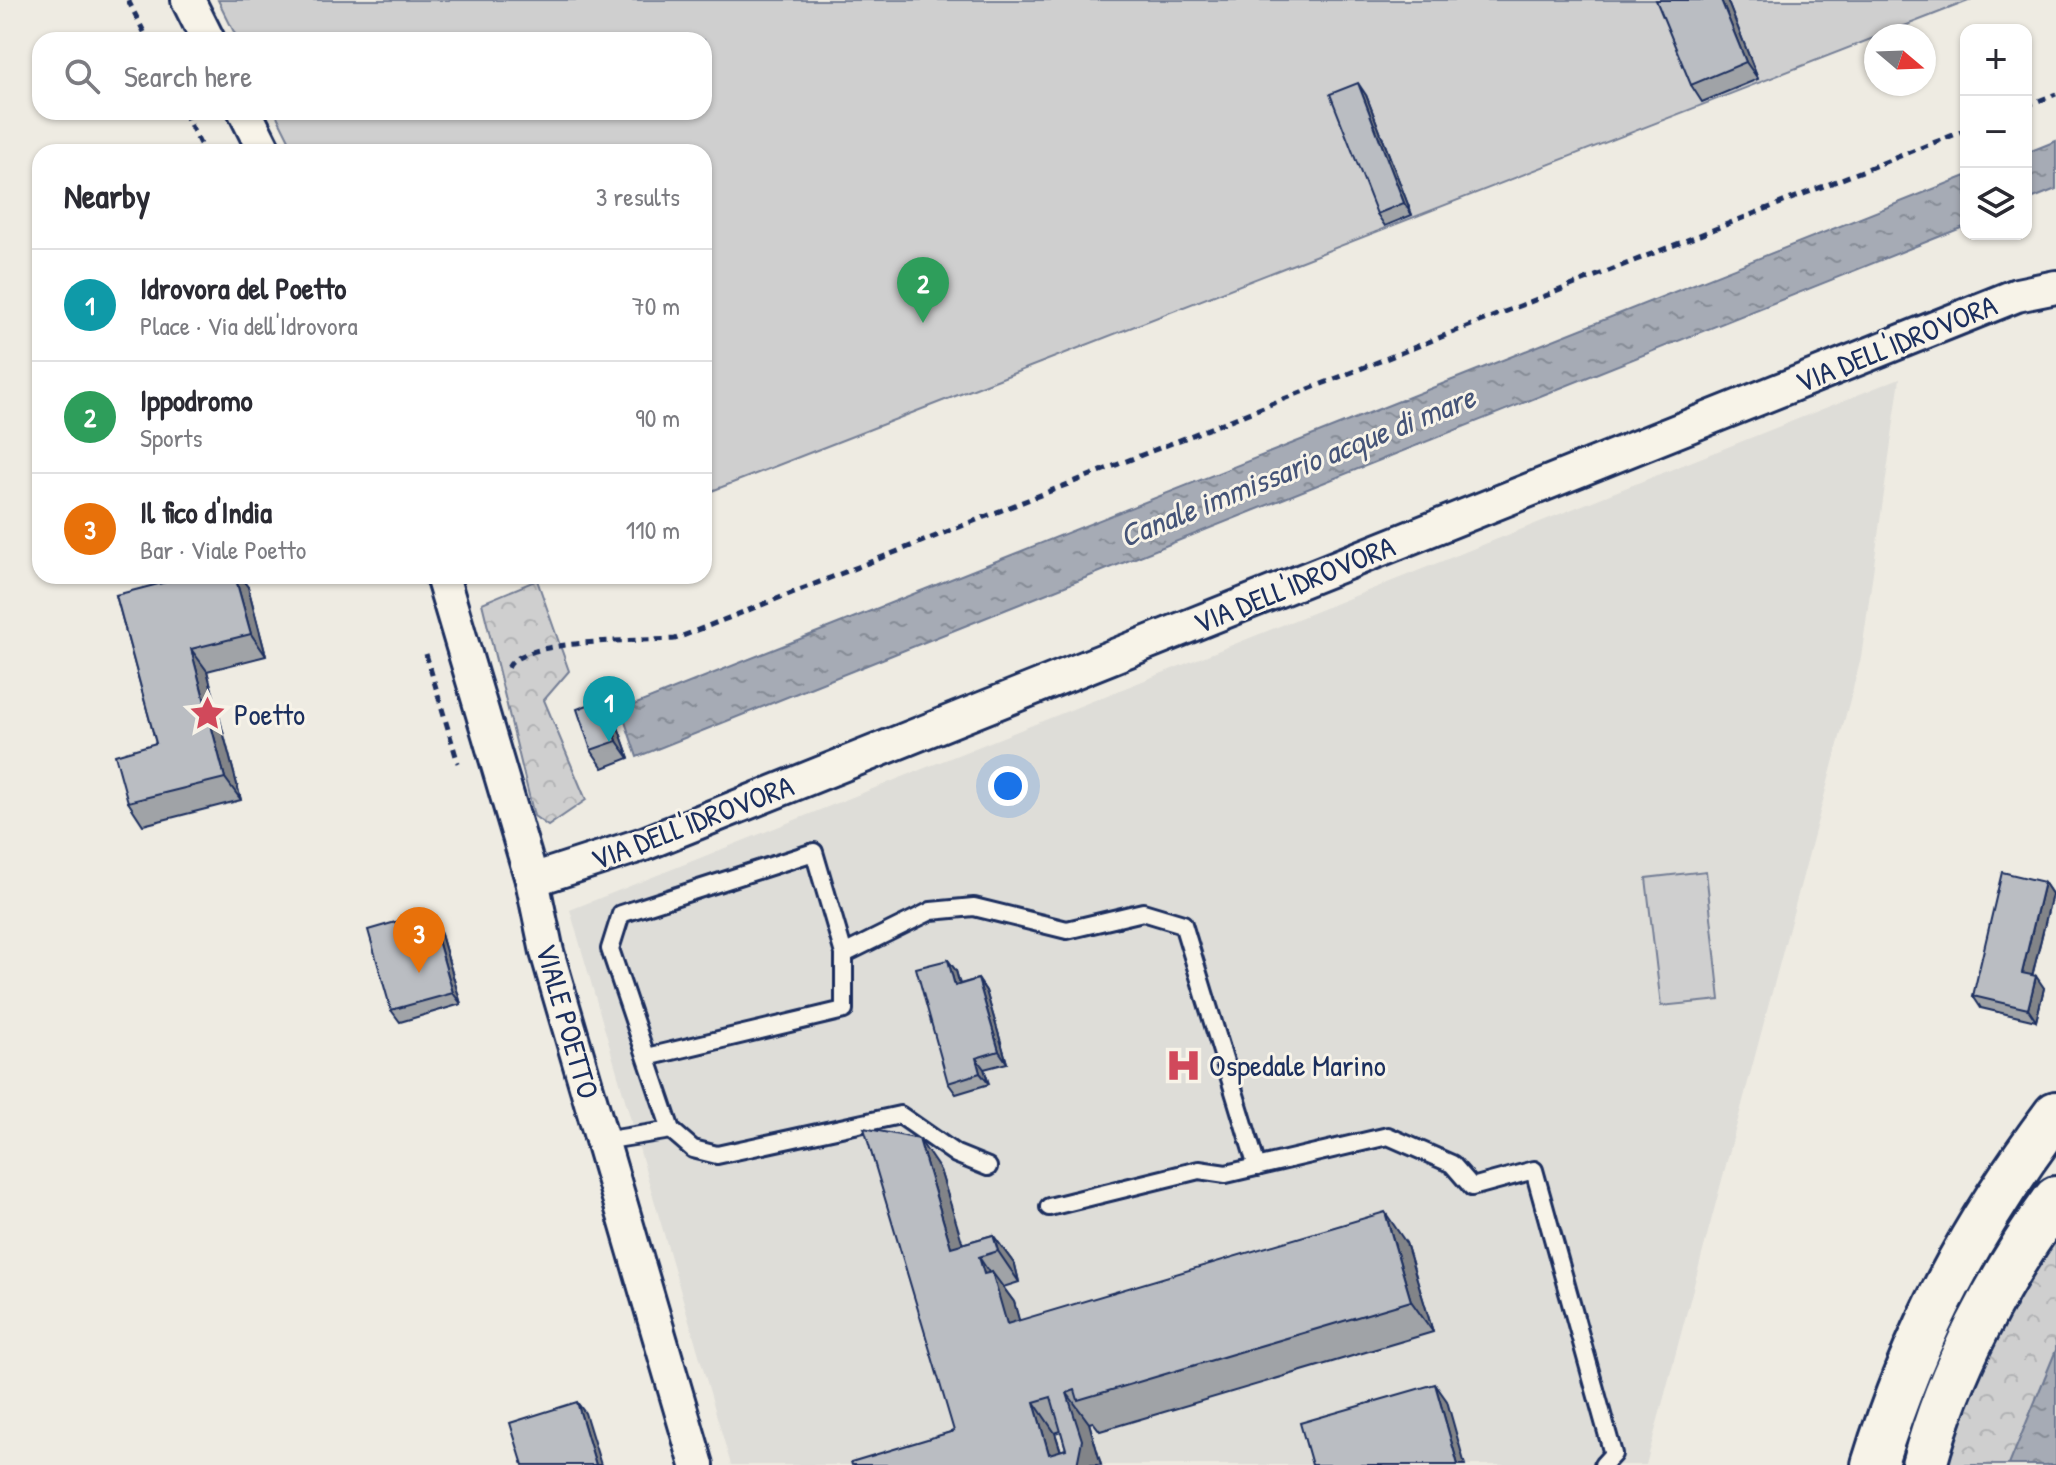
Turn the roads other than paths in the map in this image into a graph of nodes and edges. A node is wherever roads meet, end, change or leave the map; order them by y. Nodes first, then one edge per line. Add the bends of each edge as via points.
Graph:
1 (188, 0) edge
2 (204, 32) edge
3 (249, 120) edge
4 (261, 144) edge
5 (2056, 287) edge
6 (444, 584) edge
7 (532, 880) junction
8 (844, 954) junction
9 (647, 1057) junction
10 (2056, 1114) edge
11 (671, 1130) junction
12 (603, 1141) junction
13 (988, 1167) dead end
14 (1257, 1167) junction
15 (2056, 1199) edge
16 (1049, 1207) dead end
17 (697, 1465) edge
18 (1603, 1465) edge
19 (1874, 1465) edge
20 (1924, 1465) edge

1 - 2 street
3 - 4 street
5 - 7 street, VIA DELL'IDROVORA via 2017,295 644,844
6 - 7 street, VIALE POETTO
7 - 12 street, VIALE POETTO via 547,952
8 - 9 lane via 844,1010
8 - 9 lane via 814,852 621,914 610,949
8 - 14 lane via 931,911 974,907 1067,930 1143,912 1183,924
9 - 11 lane
10 - 19 main road via 1957,1263 1916,1345
11 - 12 lane
11 - 13 lane via 693,1149 717,1155 900,1115 956,1154
12 - 17 street, VIALE POETTO
14 - 16 lane via 1226,1174 1199,1170
14 - 18 lane via 1388,1136 1452,1164 1472,1187 1534,1170 1613,1454
15 - 20 main road via 1988,1307 1933,1432

